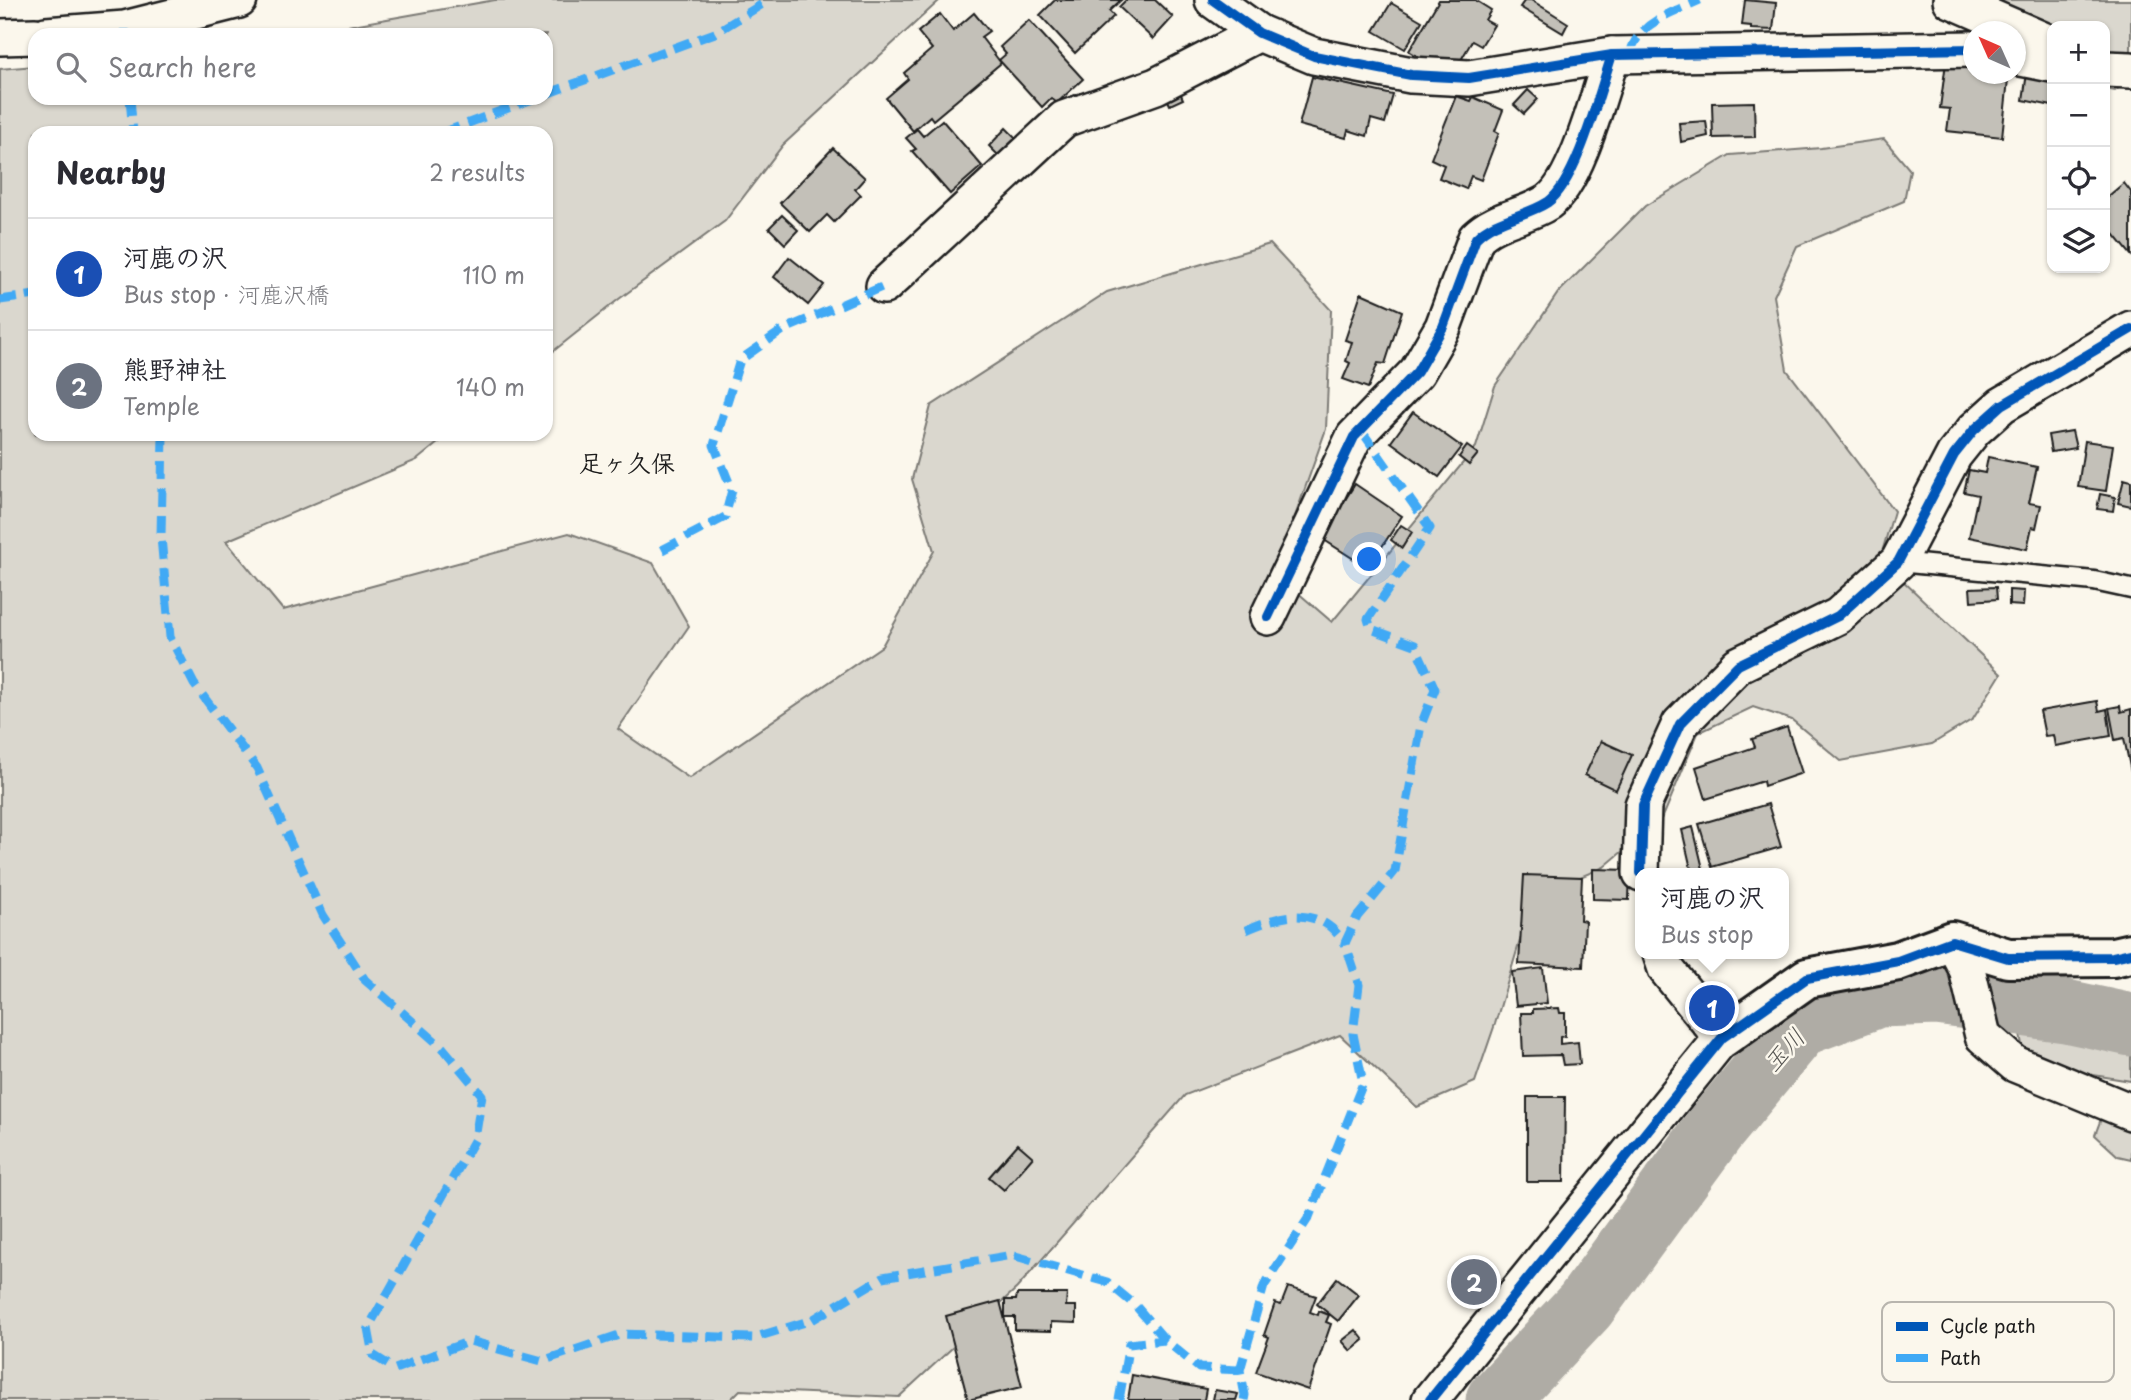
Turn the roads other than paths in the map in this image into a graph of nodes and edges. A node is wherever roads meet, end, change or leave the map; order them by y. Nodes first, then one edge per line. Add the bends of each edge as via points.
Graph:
1 (239, 0) edge
2 (1213, 0) edge
3 (1951, 0) edge
4 (129, 28) edge
5 (1259, 33) junction
6 (28, 36) edge
7 (0, 37) edge
8 (2047, 42) edge
9 (1963, 49) edge
10 (1612, 55) junction
11 (2026, 59) edge
12 (2047, 63) edge
13 (2110, 69) edge
14 (2131, 70) edge
15 (884, 286) dead end
16 (2131, 329) edge
17 (1898, 562) junction
18 (2131, 589) edge
19 (1268, 617) dead end
20 (1641, 868) edge
21 (2131, 953) edge
22 (1960, 955) junction
23 (1663, 959) edge
24 (1721, 1038) junction
25 (2131, 1112) edge
26 (1430, 1400) edge

1 - 4 street
2 - 5 street
3 - 8 street
5 - 10 street via 1314,55 1411,75 1469,78
5 - 15 street via 1156,86 1064,119
6 - 7 street
9 - 10 street
10 - 19 street via 1571,175 1549,202 1487,227 1476,238 1443,327 1417,372 1354,437
11 - 12 street
13 - 14 street
16 - 17 street via 2002,405 1974,430 1954,455
17 - 18 lane via 2094,581
17 - 20 street via 1838,615 1738,665 1680,724 1643,805
21 - 22 street via 2113,957
22 - 24 street via 1807,978
22 - 25 street via 1983,1036 2015,1064
23 - 24 street
24 - 26 street

